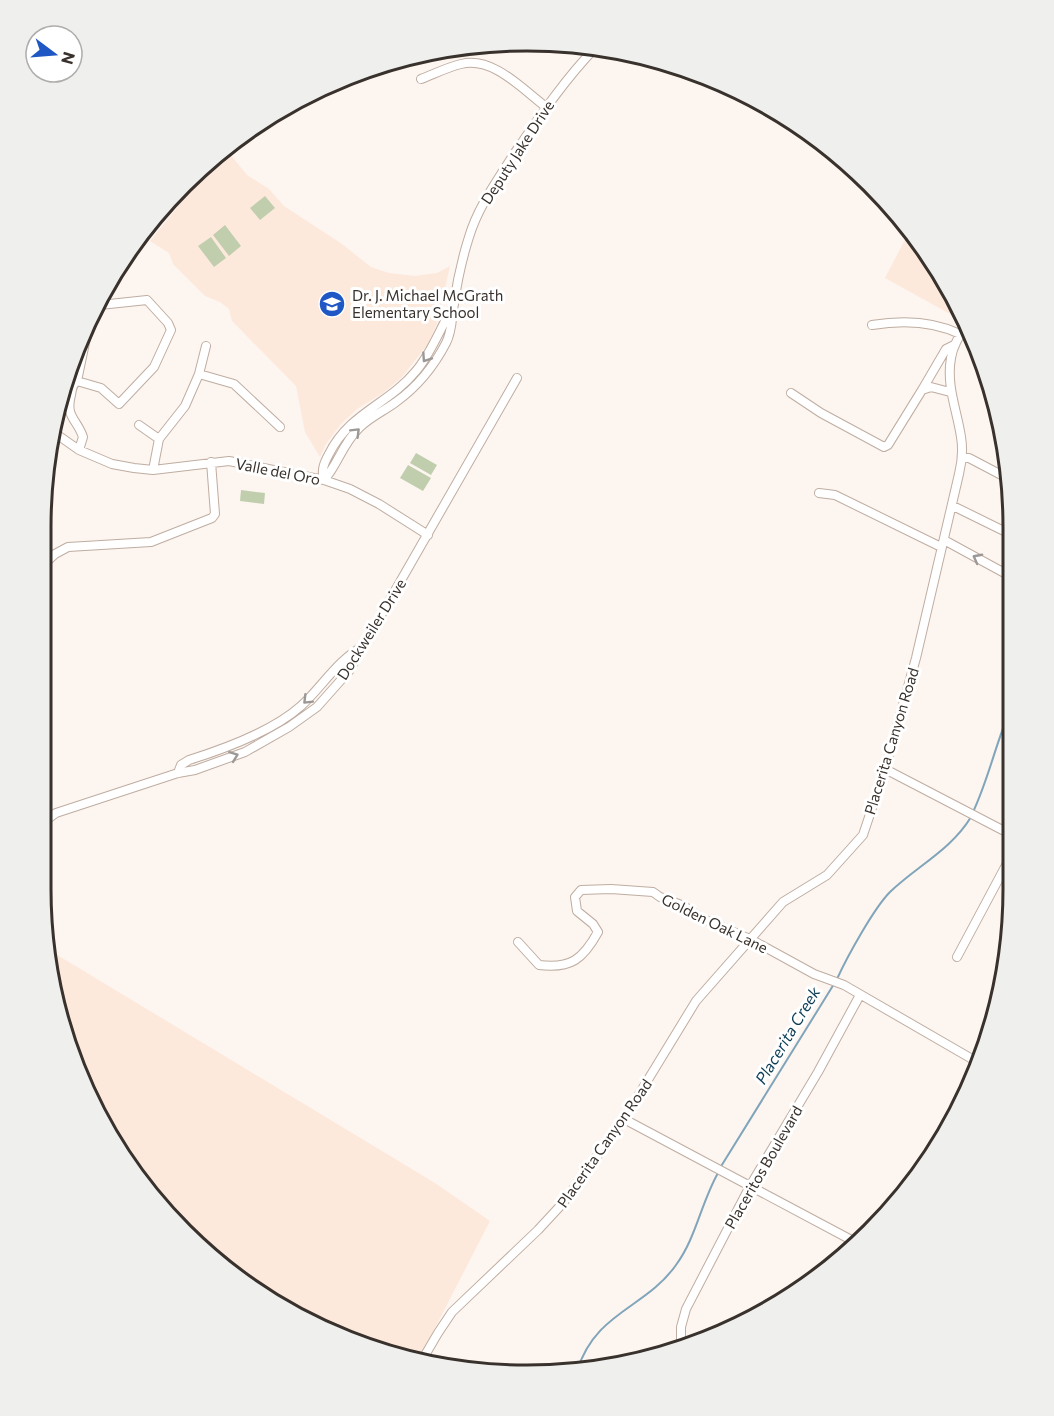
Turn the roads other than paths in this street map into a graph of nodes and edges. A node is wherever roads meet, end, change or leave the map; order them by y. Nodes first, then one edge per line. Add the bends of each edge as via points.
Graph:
1 (589, 55) edge
2 (421, 79) dead end
3 (546, 107) junction
4 (106, 304) edge
5 (872, 325) dead end
6 (960, 334) joint
7 (954, 345) junction
8 (206, 346) dead end
9 (82, 360) edge
10 (199, 374) junction
11 (517, 378) dead end
12 (77, 381) junction
13 (922, 390) junction
14 (950, 392) junction
15 (791, 393) dead end
16 (139, 425) dead end
17 (280, 427) dead end
18 (60, 436) edge
19 (159, 439) junction
20 (79, 450) junction
21 (962, 458) junction
22 (211, 462) junction
23 (153, 470) junction
24 (1000, 473) edge
25 (324, 480) junction
26 (819, 493) dead end
27 (952, 506) junction
28 (1003, 531) edge
29 (428, 535) junction
30 (943, 544) junction
31 (51, 558) edge
32 (1003, 573) edge
33 (885, 769) junction
34 (51, 817) edge
35 (1003, 830) edge
36 (1003, 871) edge
37 (750, 939) junction
38 (518, 942) dead end
39 (957, 957) dead end
40 (860, 995) junction
41 (972, 1058) edge
42 (624, 1119) junction
43 (750, 1186) junction
44 (850, 1239) edge
45 (681, 1340) edge
46 (426, 1354) edge

1 - 3 street, Deputy Jake Drive
2 - 3 street via 462,64 488,65
3 - 25 street, Deputy Jake Drive via 480,209 469,237 447,341 430,369 407,394 361,426 348,440
4 - 12 street via 147,300 171,330 154,367 119,404 101,388
5 - 6 street via 910,322
6 - 7 street, Placerita Canyon Road
7 - 13 street via 946,349
7 - 14 street, Placerita Canyon Road
8 - 10 street
9 - 12 street
10 - 17 street via 234,384
10 - 19 street via 185,406
11 - 29 street, Dockweiler Drive
12 - 20 street via 68,405 82,437
13 - 14 street via 931,387
13 - 15 street via 884,447
14 - 21 street, Placerita Canyon Road
16 - 19 street
18 - 20 street, Valle del Oro
19 - 23 street
20 - 23 street, Valle del Oro via 112,464
21 - 24 street
21 - 27 street, Placerita Canyon Road
22 - 23 street, Valle del Oro
22 - 25 street, Valle del Oro via 248,464
22 - 31 street via 215,514 212,518 151,542 68,547
25 - 29 street, Valle del Oro via 350,489
26 - 30 street via 835,495
27 - 28 street
27 - 30 street, Placerita Canyon Road
29 - 34 street, Dockweiler Drive via 364,646 347,657 287,717 246,739 189,760 178,773
32 -> 30 street
30 - 33 street, Placerita Canyon Road
33 - 35 street
33 - 37 street, Placerita Canyon Road via 863,835 827,875 783,902
36 - 39 street
37 - 38 street, Golden Oak Lane via 653,892 591,889 581,890 575,897 577,911 598,932 579,959 558,967 539,965
37 - 40 street, Golden Oak Lane
37 - 42 street, Placerita Canyon Road via 696,1001
40 - 41 street, Golden Oak Lane
40 - 43 street, Placeritos Boulevard
42 - 43 street
42 - 46 street, Placerita Canyon Road via 554,1214 452,1312
43 - 44 street
43 - 45 street, Placeritos Boulevard via 686,1309

